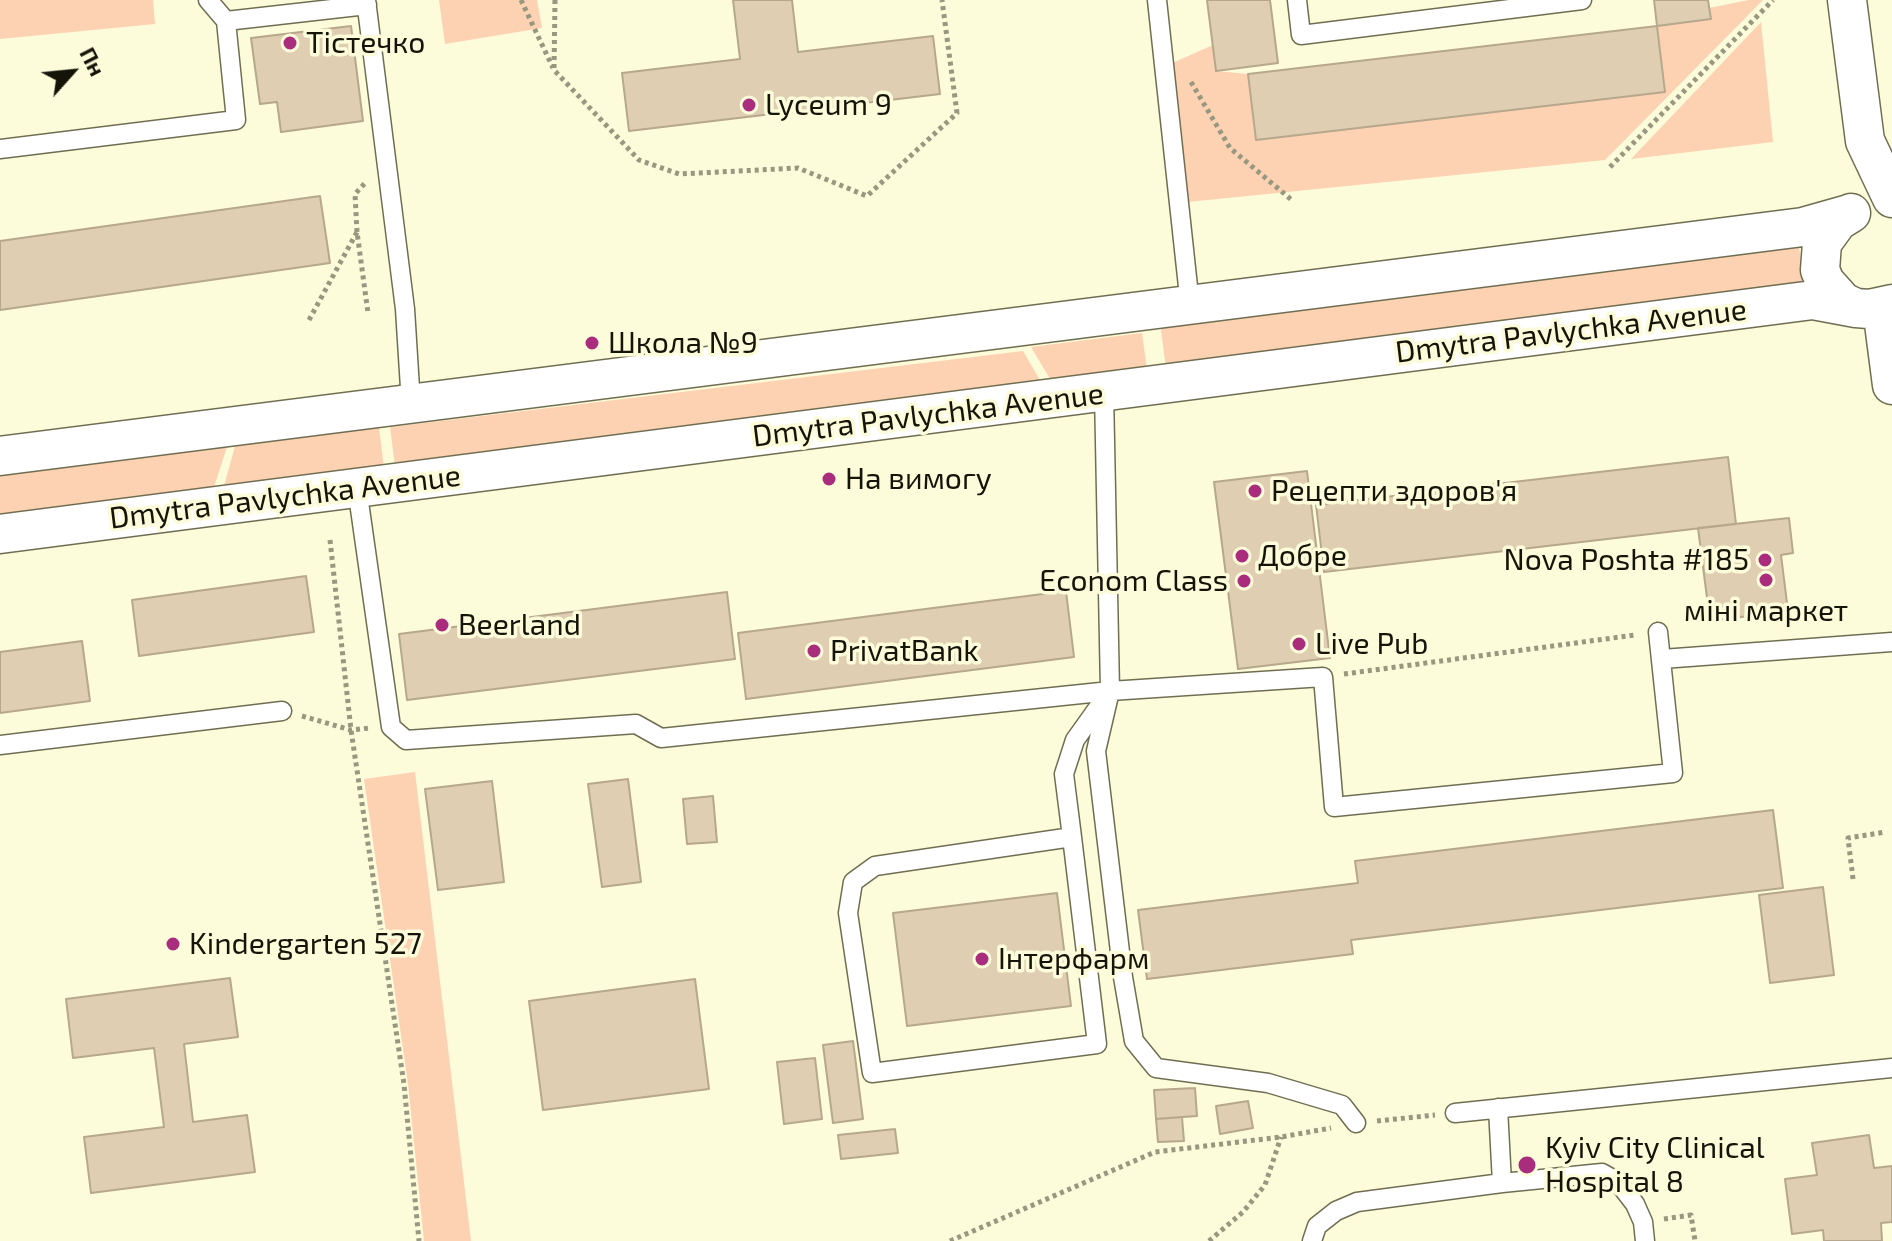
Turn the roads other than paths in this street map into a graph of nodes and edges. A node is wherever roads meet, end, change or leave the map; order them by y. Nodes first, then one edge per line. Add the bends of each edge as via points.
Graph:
1 (208, 0) edge
2 (1157, 0) edge
3 (1297, 0) edge
4 (1582, 0) edge
5 (1847, 0) edge
6 (366, 2) edge
7 (226, 21) junction
8 (1865, 141) junction
9 (0, 149) edge
10 (1892, 198) edge
11 (1849, 214) junction
12 (1892, 215) edge
13 (1190, 305) junction
14 (1881, 308) edge
15 (1892, 385) edge
16 (1104, 392) junction
17 (411, 404) junction
18 (0, 456) edge
19 (357, 488) junction
20 (0, 534) edge
21 (1658, 632) road end
22 (1892, 642) edge
23 (1662, 659) junction
24 (1110, 691) junction
25 (282, 711) road end
26 (0, 745) edge
27 (1072, 837) junction
28 (1892, 1068) edge
29 (1498, 1108) junction
30 (1455, 1113) road end
31 (1356, 1123) road end
32 (1502, 1183) junction
33 (1312, 1241) edge
34 (1645, 1241) edge

1 - 7 lane
2 - 13 lane
3 - 4 lane via 1301,35
5 - 8 street
6 - 7 lane
6 - 17 lane via 405,309
7 - 9 lane via 236,120
8 - 10 street
8 - 11 street
11 - 12 street via 1863,210
11 - 13 street via 1803,227
11 - 14 street via 1828,231 1820,270 1833,294
13 - 17 street
14 - 15 street
14 - 16 street, Dmytra Pavlychka Avenue via 1813,300
16 - 19 street, Dmytra Pavlychka Avenue
16 - 24 lane
17 - 18 street
19 - 20 street, Dmytra Pavlychka Avenue
19 - 24 lane via 391,727 406,740 636,724 661,738
21 - 23 lane
22 - 23 lane
23 - 24 lane via 1673,773 1334,807 1323,677
24 - 27 lane via 1075,740 1064,774
24 - 31 lane via 1096,751 1134,1041 1156,1068 1268,1083 1342,1105
25 - 26 lane
27 - 27 lane via 1097,1044 872,1073 848,913 853,882 875,866
28 - 29 lane
29 - 30 lane
29 - 32 lane
32 - 33 lane via 1357,1202 1317,1226
32 - 34 lane via 1602,1173 1618,1182 1635,1204

